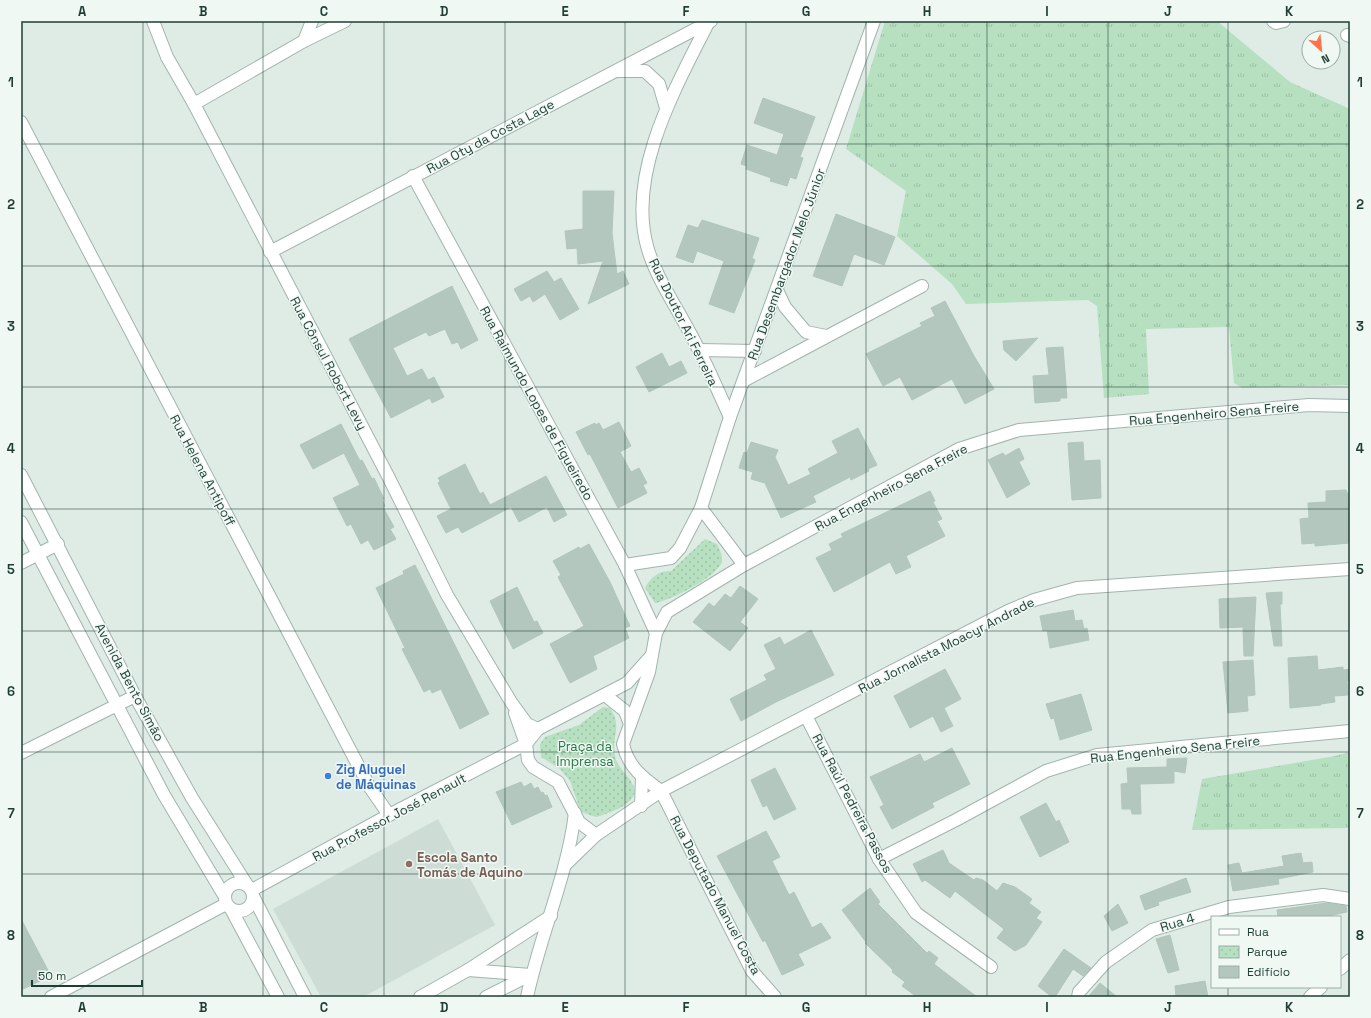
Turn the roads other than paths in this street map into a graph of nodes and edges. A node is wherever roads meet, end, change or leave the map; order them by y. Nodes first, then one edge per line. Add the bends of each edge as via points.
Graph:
1 (153, 21) edge
2 (312, 21) edge
3 (345, 21) edge
4 (874, 21) edge
5 (1274, 21) edge
6 (1284, 21) edge
7 (709, 22) edge
8 (304, 41) junction
9 (615, 70) junction
10 (194, 104) junction
11 (666, 108) junction
12 (21, 122) edge
13 (413, 176) junction
14 (270, 252) junction
15 (922, 286) dead end
16 (777, 290) junction
17 (826, 336) junction
18 (699, 350) junction
19 (755, 351) junction
20 (745, 380) junction
21 (1350, 406) edge
22 (730, 418) junction
23 (21, 475) edge
24 (701, 508) junction
25 (21, 522) edge
26 (58, 544) junction
27 (38, 554) junction
28 (21, 563) edge
29 (625, 565) junction
30 (744, 565) junction
31 (1350, 569) edge
32 (656, 633) junction
33 (652, 655) junction
34 (605, 695) junction
35 (136, 696) junction
36 (511, 702) junction
37 (118, 704) junction
38 (806, 716) junction
39 (630, 724) junction
40 (538, 729) junction
41 (1350, 731) edge
42 (526, 744) junction
43 (21, 753) edge
44 (642, 778) junction
45 (661, 791) junction
46 (641, 806) junction
47 (575, 813) junction
48 (389, 815) junction
49 (596, 835) junction
50 (879, 859) junction
51 (565, 865) junction
52 (251, 891) junction
53 (1350, 900) edge
54 (227, 903) junction
55 (551, 916) junction
56 (1350, 960) edge
57 (991, 967) dead end
58 (1341, 968) edge
59 (468, 970) junction
60 (532, 974) junction
61 (1320, 988) edge
62 (51, 997) edge
63 (278, 997) edge
64 (305, 997) edge
65 (420, 997) edge
66 (486, 997) edge
67 (527, 997) edge
68 (775, 997) edge
69 (1078, 997) edge
70 (1310, 997) edge

1 - 10 street, Rua Cônsul Robert Levy via 167,58
2 - 8 street
3 - 8 street
4 - 16 street, Rua Desembargador Melo Júnior
5 - 6 street
7 - 9 street, Rua Oty da Costa Lage
7 - 11 street, Rua Doutor Ari Ferreira
8 - 10 street
9 - 11 street via 645,71 659,84
9 - 13 street, Rua Oty da Costa Lage
10 - 14 street, Rua Cônsul Robert Levy
11 - 18 street, Rua Doutor Ari Ferreira via 644,180 642,212 647,246 664,285
12 - 48 street, Rua Helena Antipoff via 369,786
13 - 14 street, Rua Oty da Costa Lage
13 - 29 street, Rua Raimundo Lopes de Figueiredo
14 - 36 street, Rua Cônsul Robert Levy via 389,478 447,595
15 - 17 street
16 - 17 street via 785,307 806,332
16 - 19 street, Rua Desembargador Melo Júnior
17 - 20 street
18 - 19 street
18 - 22 street, Rua Doutor Ari Ferreira
19 - 20 street, Rua Desembargador Melo Júnior
20 - 22 street, Rua Desembargador Melo Júnior
21 - 30 street, Rua Engenheiro Sena Freire via 1309,405 1019,430 960,449
22 - 24 street, Rua Desembargador Melo Júnior
23 - 26 street, Avenida Bento Simão
24 - 29 street, Rua Desembargador Melo Júnior via 672,558
24 - 30 street
25 - 27 street, Avenida Bento Simão
26 - 27 street
26 - 35 street, Avenida Bento Simão
27 - 28 street
27 - 37 street, Avenida Bento Simão
29 - 32 street, Rua Raimundo Lopes de Figueiredo
30 - 32 street, Rua Engenheiro Sena Freire via 668,612
31 - 38 street, Rua Jornalista Moacyr Andrade via 1077,588 1034,600 1008,611
32 - 33 street
33 - 34 street via 628,683
33 - 39 street via 649,672
34 - 39 street via 625,711
34 - 40 street
35 - 37 street
35 - 52 street, Avenida Bento Simão via 192,798
36 - 40 street, Rua Cônsul Robert Levy via 527,724
36 - 42 street, Rua Cônsul Robert Levy
37 - 43 street
37 - 54 street, Avenida Bento Simão via 164,795
38 - 45 street, Rua Jornalista Moacyr Andrade
38 - 50 street, Rua Raúl Pedreira Passos
39 - 44 street via 623,744 626,756
40 - 42 street
41 - 50 street, Rua Engenheiro Sena Freire via 1097,755 1046,771
42 - 47 street via 528,760 533,767 558,782
42 - 48 street, Rua Professor José Renault
44 - 45 street
44 - 46 street
45 - 46 street
45 - 68 street, Rua Deputado Manuel Costa via 752,971
46 - 49 street
47 - 49 street via 579,822
47 - 51 street
48 - 52 street, Rua Professor José Renault
49 - 51 street
50 - 57 street, Rua Raúl Pedreira Passos via 916,913
51 - 55 street
52 - 54 street via 240,883 232,884 227,889
52 - 54 street via 251,905 246,910 238,912
52 - 64 street, Avenida Bento Simão
53 - 69 street, Rua 4 via 1323,895 1229,906 1152,930 1106,962 1079,992
54 - 62 street
54 - 63 street, Avenida Bento Simão
55 - 59 street
55 - 60 street
56 - 58 street
59 - 60 street
59 - 65 street
60 - 66 street
60 - 67 street
61 - 70 street

